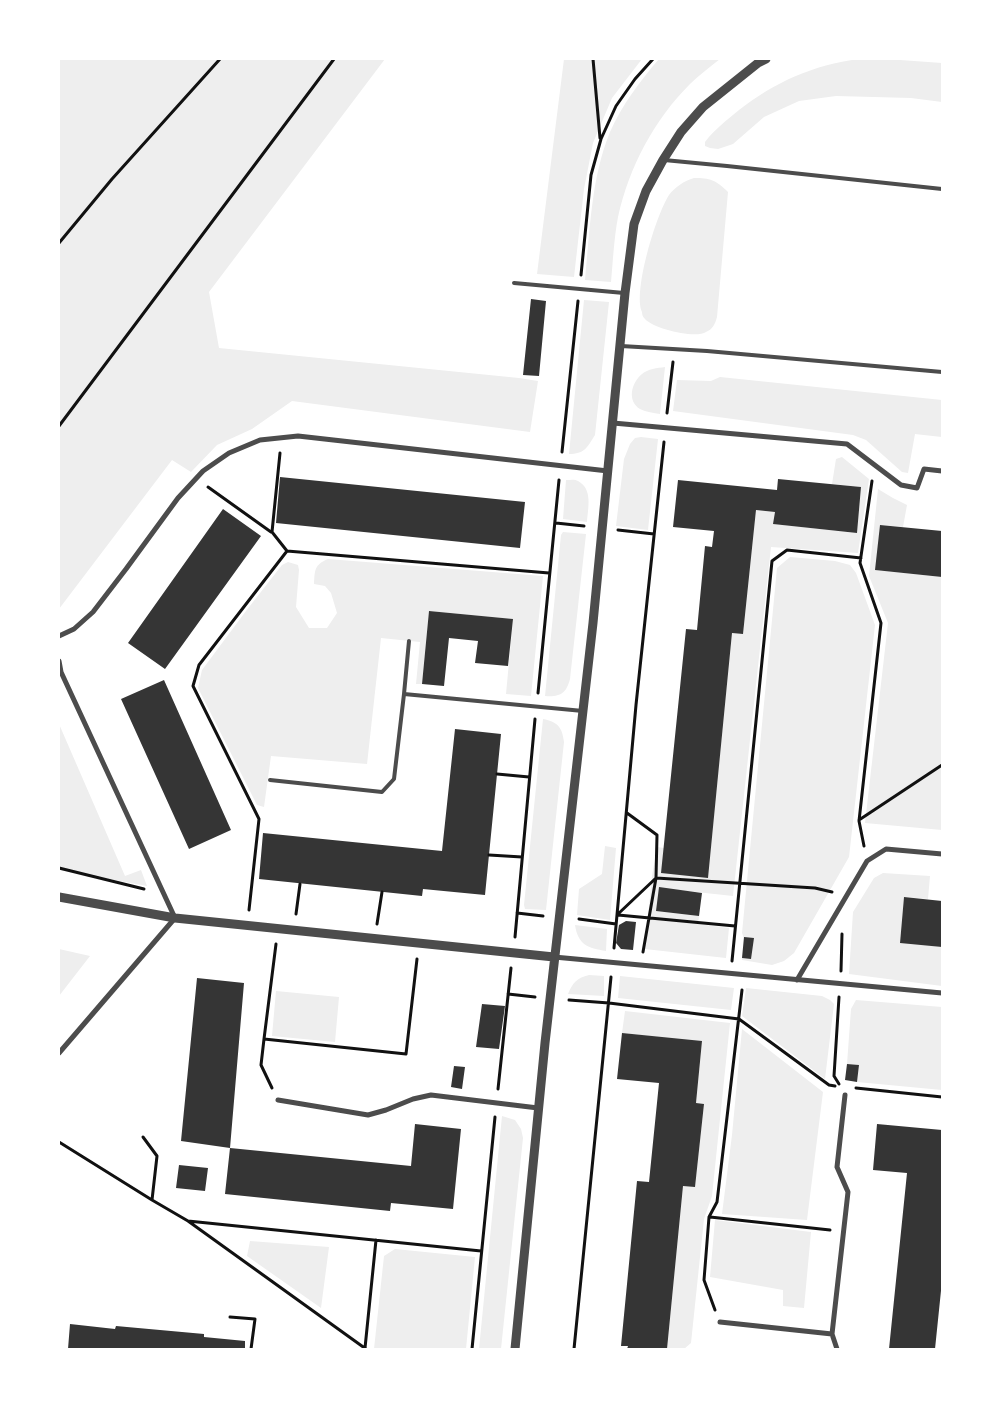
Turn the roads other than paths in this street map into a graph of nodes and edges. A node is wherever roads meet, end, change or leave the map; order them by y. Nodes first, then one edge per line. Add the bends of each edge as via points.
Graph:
1 (766, 59) edge
2 (663, 160) junction
3 (942, 189) edge
4 (514, 283) dead end
5 (625, 293) junction
6 (621, 346) junction
7 (942, 372) edge
8 (613, 423) junction
9 (608, 471) junction
10 (942, 471) edge
11 (59, 636) edge
12 (409, 641) dead end
13 (59, 661) edge
14 (404, 694) junction
15 (583, 711) junction
16 (270, 780) dead end
17 (942, 854) edge
18 (59, 897) edge
19 (175, 918) junction
20 (554, 957) junction
21 (798, 980) junction
22 (942, 993) edge
23 (59, 1053) edge
24 (845, 1095) dead end
25 (278, 1100) road end
26 (538, 1108) junction
27 (720, 1322) road end
28 (832, 1334) junction
29 (515, 1349) edge
30 (837, 1349) edge

1 - 2 street via 703,107
2 - 3 lane
2 - 5 street via 646,191 634,224
4 - 5 lane
5 - 6 street
6 - 7 lane
6 - 8 street
8 - 9 street
8 - 10 street via 847,444 901,485 918,488 924,469
9 - 11 street via 298,436 260,440 229,453 203,471 178,498 93,612
9 - 15 street
12 - 14 lane
13 - 19 street via 61,672
14 - 15 lane
14 - 16 lane via 394,779 382,792
15 - 20 street
17 - 21 street via 886,849 867,861
18 - 19 street
19 - 20 street
19 - 23 street
20 - 21 street
20 - 26 street
21 - 22 street
24 - 28 street via 837,1167 848,1192
25 - 26 street via 368,1115 413,1098 431,1095
26 - 29 street
27 - 28 street
28 - 30 street

